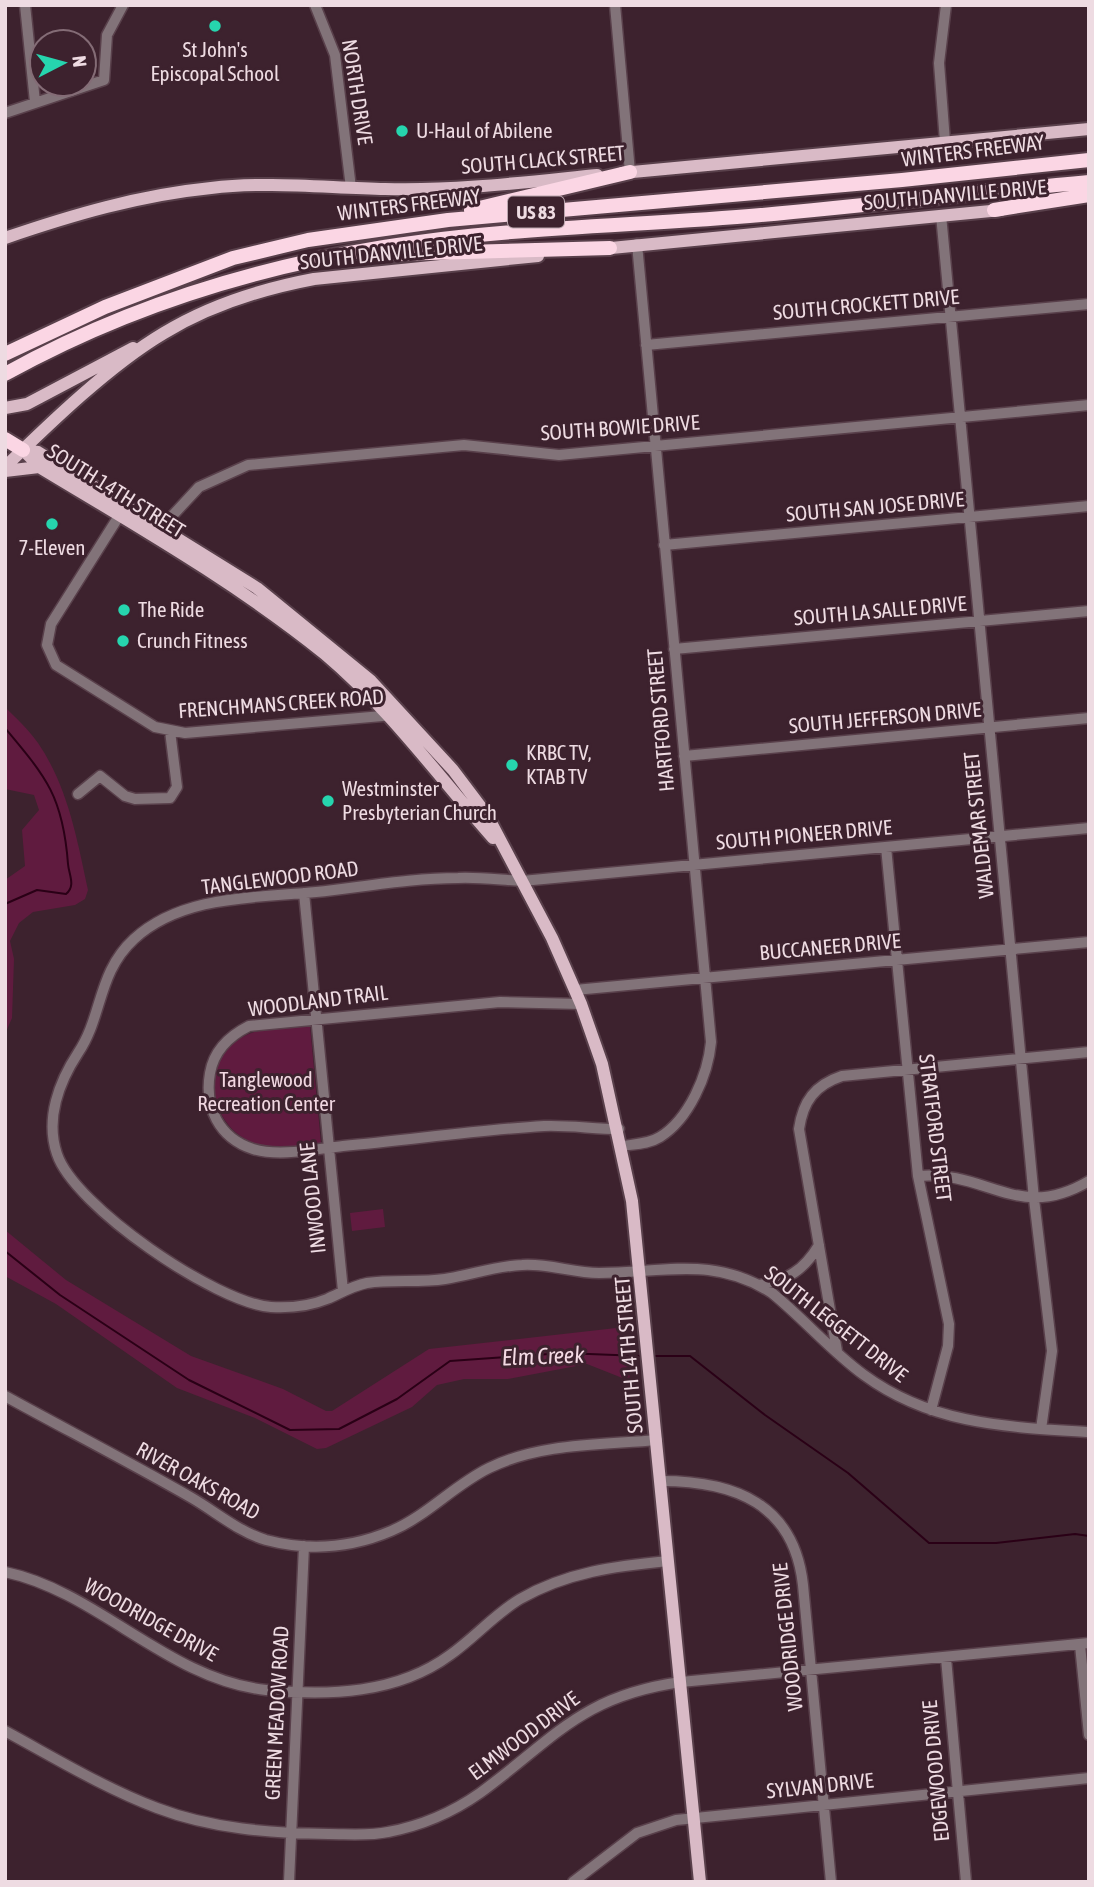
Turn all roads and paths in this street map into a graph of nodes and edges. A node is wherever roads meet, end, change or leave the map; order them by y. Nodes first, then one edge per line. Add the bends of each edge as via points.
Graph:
1 (25, 5) edge
2 (123, 5) edge
3 (315, 5) edge
4 (615, 5) edge
5 (946, 5) edge
6 (35, 102) junction
7 (5, 113) edge
8 (1089, 129) edge
9 (945, 142) junction
10 (1089, 160) edge
11 (630, 172) junction
12 (1089, 182) edge
13 (351, 188) junction
14 (1089, 195) edge
15 (1089, 202) edge
16 (994, 211) junction
17 (941, 215) junction
18 (368, 229) junction
19 (5, 239) edge
20 (637, 244) junction
21 (610, 248) junction
22 (333, 256) junction
23 (1089, 304) edge
24 (950, 317) junction
25 (162, 334) junction
26 (646, 345) junction
27 (5, 354) edge
28 (5, 374) edge
29 (1089, 405) edge
30 (5, 408) edge
31 (959, 418) junction
32 (51, 425) junction
33 (5, 439) edge
34 (656, 445) junction
35 (23, 450) junction
36 (57, 463) junction
37 (41, 468) junction
38 (5, 469) edge
39 (1089, 506) edge
40 (119, 516) junction
41 (970, 517) junction
42 (135, 526) junction
43 (160, 529) junction
44 (664, 545) junction
45 (1089, 611) edge
46 (978, 621) junction
47 (674, 649) junction
48 (404, 715) junction
49 (389, 716) junction
50 (1089, 718) edge
51 (989, 728) junction
52 (170, 731) junction
53 (684, 756) junction
54 (78, 794) dead end
55 (487, 815) junction
56 (473, 816) junction
57 (1089, 828) edge
58 (1000, 836) junction
59 (886, 847) junction
60 (502, 849) junction
61 (694, 865) junction
62 (522, 881) junction
63 (304, 893) junction
64 (1089, 942) edge
65 (1011, 950) junction
66 (897, 960) junction
67 (705, 978) junction
68 (575, 990) junction
69 (581, 1004) junction
70 (316, 1018) junction
71 (1089, 1052) edge
72 (1021, 1058) junction
73 (907, 1069) junction
74 (619, 1129) junction
75 (622, 1146) junction
76 (327, 1148) junction
77 (918, 1176) junction
78 (1089, 1181) edge
79 (1034, 1199) junction
80 (819, 1245) junction
81 (641, 1270) junction
82 (758, 1284) junction
83 (342, 1291) junction
84 (837, 1351) junction
85 (5, 1396) edge
86 (931, 1410) junction
87 (1041, 1429) junction
88 (1089, 1432) edge
89 (657, 1440) junction
90 (661, 1481) junction
91 (304, 1546) junction
92 (668, 1561) junction
93 (5, 1572) edge
94 (1084, 1644) edge
95 (946, 1657) junction
96 (811, 1670) junction
97 (681, 1682) junction
98 (297, 1691) junction
99 (5, 1731) edge
100 (1089, 1735) edge
101 (1089, 1778) edge
102 (957, 1791) junction
103 (824, 1805) junction
104 (694, 1817) junction
105 (291, 1833) junction
106 (289, 1882) edge
107 (573, 1882) edge
108 (700, 1882) edge
109 (831, 1882) edge
110 (966, 1882) edge

1 - 6 street
2 - 6 street via 107,35 104,79
3 - 13 street, NORTH DRIVE via 335,55
4 - 11 street
5 - 9 street via 939,63
6 - 7 street
8 - 9 main road, SOUTH CLACK STREET
9 - 11 main road, SOUTH CLACK STREET
10 - 18 highway, WINTERS FREEWAY / US 83
11 - 13 main road, SOUTH CLACK STREET via 482,186
11 - 18 highway via 464,212
12 - 22 highway, WINTERS FREEWAY / US 83 via 761,215 440,240
13 - 19 main road, SOUTH CLACK STREET via 250,185 188,190 90,211
14 - 16 highway
15 - 16 main road, SOUTH DANVILLE DRIVE
16 - 17 main road, SOUTH DANVILLE DRIVE
17 - 20 main road, SOUTH DANVILLE DRIVE
17 - 24 street, WALDEMAR STREET
18 - 27 highway, WINTERS FREEWAY / US 83 via 233,258 105,307
20 - 21 main road, SOUTH DANVILLE DRIVE
20 - 26 street, HARTFORD STREET
21 - 22 highway
21 - 25 main road, SOUTH DANVILLE DRIVE via 314,279 250,294
22 - 28 highway, WINTERS FREEWAY / US 83 via 243,277 110,322
23 - 24 street, SOUTH CROCKETT DRIVE
24 - 26 street, SOUTH CROCKETT DRIVE
24 - 31 street, WALDEMAR STREET
25 - 30 main road via 27,404
25 - 32 main road, SOUTH DANVILLE DRIVE
26 - 34 street, HARTFORD STREET
29 - 31 street, SOUTH BOWIE DRIVE
31 - 34 street, SOUTH BOWIE DRIVE
31 - 41 street, WALDEMAR STREET
32 - 35 main road, SOUTH DANVILLE DRIVE
32 - 36 main road via 47,444
33 - 35 highway
34 - 43 street, SOUTH BOWIE DRIVE via 559,455 464,445 248,465 199,487
34 - 44 street, HARTFORD STREET
35 - 36 main road, SOUTH 14TH STREET
35 - 37 main road, SOUTH 14TH STREET
35 - 38 main road, SOUTH DANVILLE DRIVE
36 - 43 main road, SOUTH 14TH STREET
37 - 38 main road
37 - 40 main road, SOUTH 14TH STREET
39 - 41 street, SOUTH SAN JOSE DRIVE
40 - 42 main road, SOUTH 14TH STREET
40 - 52 street, FRENCHMANS CREEK ROAD via 51,624 49,656 55,665 130,713
41 - 44 street, SOUTH SAN JOSE DRIVE
41 - 46 street, WALDEMAR STREET
42 - 43 street
42 - 49 main road, SOUTH 14TH STREET via 272,614 326,655
43 - 48 main road, SOUTH 14TH STREET via 282,606 341,653
44 - 47 street, HARTFORD STREET
45 - 46 street, SOUTH LA SALLE DRIVE
46 - 47 street, SOUTH LA SALLE DRIVE
46 - 51 street, WALDEMAR STREET
47 - 53 street, HARTFORD STREET
48 - 49 street, FRENCHMANS CREEK ROAD
48 - 55 main road, SOUTH 14TH STREET
49 - 52 street, FRENCHMANS CREEK ROAD
49 - 56 main road, SOUTH 14TH STREET
50 - 51 street, SOUTH JEFFERSON DRIVE
51 - 53 street, SOUTH JEFFERSON DRIVE
51 - 58 street, WALDEMAR STREET
52 - 54 street via 177,787 170,798 125,796 100,776
53 - 61 street, HARTFORD STREET
55 - 56 street
55 - 60 main road, SOUTH 14TH STREET
56 - 60 main road, SOUTH 14TH STREET
57 - 58 street, SOUTH PIONEER DRIVE
58 - 59 street, SOUTH PIONEER DRIVE
58 - 65 street, WALDEMAR STREET
59 - 61 street, SOUTH PIONEER DRIVE
59 - 66 street, STRATFORD STREET
60 - 62 main road, SOUTH 14TH STREET
61 - 62 street, SOUTH PIONEER DRIVE
61 - 67 street, HARTFORD STREET
62 - 63 street, TANGLEWOOD ROAD via 457,877
62 - 68 main road, SOUTH 14TH STREET
63 - 70 street, INWOOD LANE
63 - 83 street, TANGLEWOOD ROAD via 230,900 178,912 133,940 105,980 85,1043 59,1090 52,1133 64,1171 75,1186 138,1239 188,1273 267,1307 310,1304
64 - 65 street, BUCCANEER DRIVE
65 - 66 street, BUCCANEER DRIVE
65 - 72 street, WALDEMAR STREET
66 - 67 street, BUCCANEER DRIVE
66 - 73 street, STRATFORD STREET
67 - 68 street, BUCCANEER DRIVE
67 - 75 street, HARTFORD STREET via 711,1042 703,1077 668,1131 658,1139
68 - 69 main road, SOUTH 14TH STREET
69 - 70 street, WOODLAND TRAIL via 500,1002
69 - 74 main road, SOUTH 14TH STREET
70 - 76 street, INWOOD LANE
70 - 76 street, WOODLAND TRAIL via 241,1030 216,1055 208,1092 219,1125 249,1148 276,1152
71 - 72 street
72 - 73 street
72 - 79 street, WALDEMAR STREET
73 - 77 street, STRATFORD STREET
73 - 80 street via 842,1076 812,1093 801,1112 799,1129
74 - 75 main road, SOUTH 14TH STREET
74 - 76 street, WOODLAND TRAIL via 543,1126
75 - 81 main road, SOUTH 14TH STREET
76 - 83 street, INWOOD LANE
77 - 79 street via 972,1181
77 - 86 street, STRATFORD STREET via 949,1324 948,1346
78 - 79 street via 1061,1195
79 - 87 street, WALDEMAR STREET via 1052,1335
80 - 82 street via 799,1271
80 - 84 street
81 - 82 street, SOUTH LEGGETT DRIVE via 706,1269
81 - 83 street, TANGLEWOOD ROAD via 594,1273 523,1265 444,1279 366,1283
81 - 89 main road, SOUTH 14TH STREET
82 - 84 street, SOUTH LEGGETT DRIVE
84 - 86 street, SOUTH LEGGETT DRIVE via 880,1386
85 - 91 street, RIVER OAKS ROAD via 232,1524 264,1539
86 - 87 street, SOUTH LEGGETT DRIVE via 980,1424
87 - 88 street, SOUTH LEGGETT DRIVE
89 - 90 main road, SOUTH 14TH STREET
89 - 91 street, RIVER OAKS ROAD via 557,1449 510,1460 488,1468 395,1530 354,1543
90 - 92 main road, SOUTH 14TH STREET
90 - 96 street, WOODRIDGE DRIVE via 723,1488 768,1511 787,1531 801,1563
91 - 98 street, GREEN MEADOW ROAD
92 - 97 main road, SOUTH 14TH STREET
92 - 98 street, WOODRIDGE DRIVE via 581,1572 547,1586 519,1600 447,1658 414,1675 363,1690
93 - 98 street, WOODRIDGE DRIVE via 65,1595 153,1648 218,1679
94 - 95 street, ELMWOOD DRIVE
94 - 100 street
95 - 96 street, ELMWOOD DRIVE
95 - 102 street, EDGEWOOD DRIVE
96 - 97 street, ELMWOOD DRIVE
96 - 103 street, WOODRIDGE DRIVE
97 - 104 main road, SOUTH 14TH STREET
97 - 105 street, ELMWOOD DRIVE via 634,1690 592,1708 566,1723 480,1793 413,1826 385,1833
98 - 105 street, GREEN MEADOW ROAD
99 - 105 street, ELMWOOD DRIVE via 96,1781 160,1809 227,1826
101 - 102 street, SYLVAN DRIVE
102 - 103 street, SYLVAN DRIVE
102 - 110 street, EDGEWOOD DRIVE
103 - 104 street, SYLVAN DRIVE
103 - 109 street, WOODRIDGE DRIVE
104 - 107 street, SYLVAN DRIVE via 637,1833
104 - 108 main road, SOUTH 14TH STREET
105 - 106 street, GREEN MEADOW ROAD

